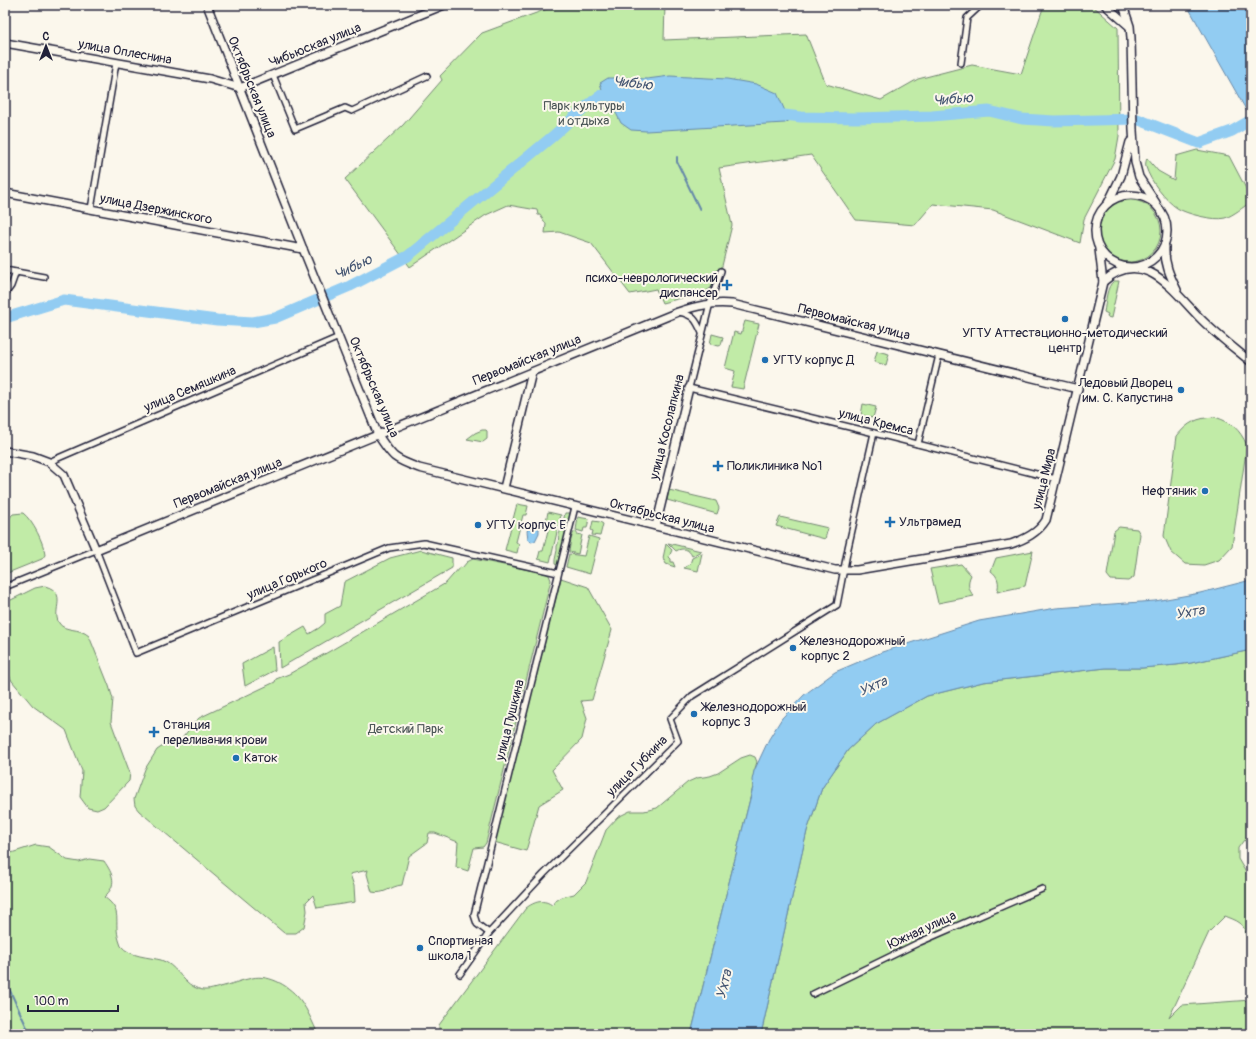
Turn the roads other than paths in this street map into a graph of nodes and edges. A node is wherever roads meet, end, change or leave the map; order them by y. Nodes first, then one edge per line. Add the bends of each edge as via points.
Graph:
1 (207, 5) edge
2 (444, 5) edge
3 (981, 5) edge
4 (1105, 5) edge
5 (1123, 5) edge
6 (1130, 26) junction
7 (5, 43) edge
8 (116, 63) junction
9 (961, 63) dead end
10 (273, 75) junction
11 (427, 76) dead end
12 (240, 88) junction
13 (1132, 130) junction
14 (5, 194) edge
15 (1108, 203) junction
16 (90, 209) junction
17 (1161, 210) junction
18 (1166, 243) junction
19 (303, 249) junction
20 (1099, 249) junction
21 (1130, 268) junction
22 (5, 270) edge
23 (721, 271) dead end
24 (16, 272) junction
25 (44, 277) dead end
26 (1104, 282) junction
27 (5, 294) edge
28 (1180, 295) junction
29 (710, 303) junction
30 (678, 312) junction
31 (702, 333) junction
32 (339, 337) junction
33 (939, 355) junction
34 (1251, 362) edge
35 (532, 372) junction
36 (689, 388) junction
37 (1078, 389) junction
38 (874, 433) junction
39 (378, 435) junction
40 (918, 444) junction
41 (5, 451) edge
42 (49, 462) junction
43 (1056, 479) junction
44 (504, 488) junction
45 (575, 507) junction
46 (656, 526) junction
47 (96, 550) junction
48 (843, 571) junction
49 (558, 573) junction
50 (5, 587) edge
51 (1042, 889) dead end
52 (489, 933) junction
53 (460, 974) dead end
54 (813, 994) dead end

1 - 12 main road, Октябрьская улица
2 - 10 main road, Чибьюская улица
3 - 9 street via 967,18
4 - 6 main road
5 - 6 main road
6 - 13 main road
7 - 8 main road, улица Оплеснина
8 - 12 main road, улица Оплеснина via 210,79
8 - 16 street
10 - 11 street via 295,129 345,108 352,111
10 - 12 main road, Чибьюская улица
12 - 19 main road, Октябрьская улица
13 - 15 main road via 1124,167
13 - 17 main road via 1137,172
14 - 16 main road, улица Дзержинского
15 - 17 main road via 1119,197 1131,195 1153,202
15 - 20 main road via 1095,225
16 - 19 main road, улица Дзержинского
17 - 18 main road via 1168,232
18 - 21 main road via 1152,261
18 - 28 main road via 1167,269
19 - 32 main road, Октябрьская улица
20 - 21 main road via 1107,259
20 - 26 main road, улица Мира
21 - 26 main road via 1116,273
21 - 28 main road via 1158,277
22 - 24 street
23 - 29 street, улица Косолапкина
24 - 25 street
24 - 27 street
26 - 37 main road, улица Мира
28 - 34 main road via 1198,316
29 - 30 main road, Первомайская улица
29 - 31 street, улица Косолапкина
29 - 33 main road, Первомайская улица via 732,304
30 - 31 street via 688,314 696,320
30 - 35 main road, Первомайская улица
31 - 36 street, улица Косолапкина
32 - 39 main road, Октябрьская улица
32 - 42 street, улица Семяшкина
33 - 37 main road, Первомайская улица
33 - 40 street
35 - 39 main road, Первомайская улица
35 - 44 main road
36 - 38 street, улица Кремса
36 - 46 main road, улица Косолапкина
37 - 43 main road, улица Мира
38 - 40 street, улица Кремса
38 - 48 street
39 - 44 main road, Октябрьская улица via 390,453 400,461 419,468
39 - 47 main road, Первомайская улица
40 - 43 street, улица Кремса
41 - 42 main road
42 - 47 main road via 64,476
43 - 48 main road, улица Мира via 1046,520 1042,527 1022,540
44 - 45 main road, Октябрьская улица
45 - 46 main road, Октябрьская улица
45 - 49 street, улица Пушкина
46 - 48 main road, Октябрьская улица
47 - 49 street, улица Горького via 136,653 389,548 424,543
47 - 50 street, Первомайская улица
48 - 52 street, улица Губкина via 837,605 692,696 670,718 678,741 544,874
49 - 52 street, улица Пушкина via 474,915 477,924
51 - 54 street, Южная улица via 920,942
52 - 53 street, улица Губкина

